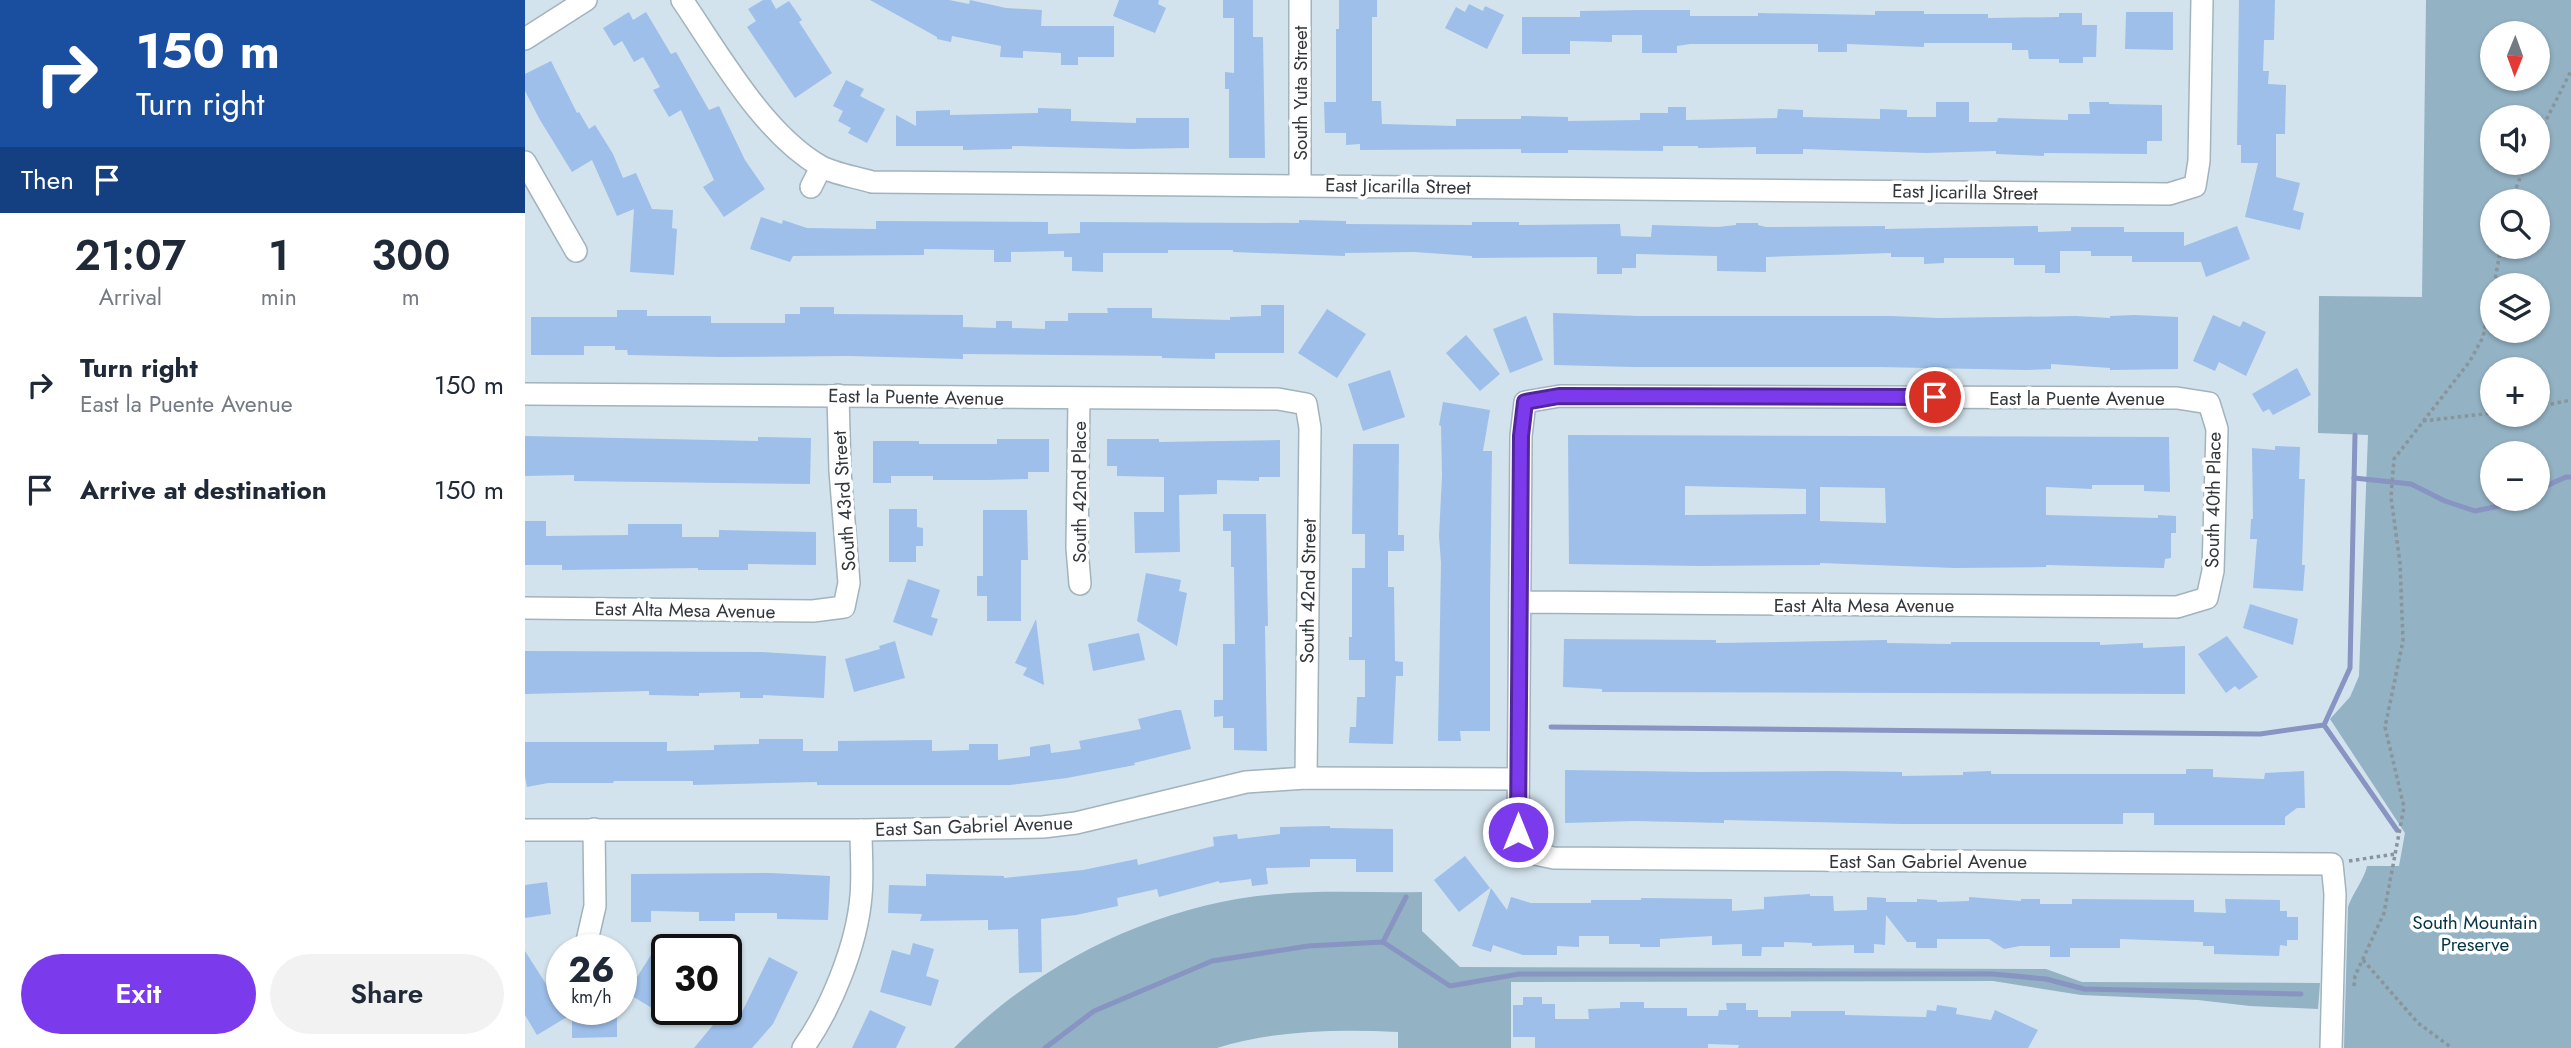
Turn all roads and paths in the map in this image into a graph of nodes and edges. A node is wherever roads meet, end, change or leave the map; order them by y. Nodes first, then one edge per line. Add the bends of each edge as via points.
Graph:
1 (586, 0) edge
2 (682, 0) edge
3 (1300, 0) edge
4 (2202, 0) edge
5 (525, 39) edge
6 (2571, 71) edge
7 (2550, 112) edge
8 (525, 162) edge
9 (821, 167) junction
10 (1300, 185) junction
11 (811, 187) dead end
12 (576, 251) dead end
13 (2480, 343) edge
14 (525, 394) edge
15 (838, 395) junction
16 (1079, 399) junction
17 (2571, 400) edge
18 (2209, 402) joint
19 (1306, 404) joint
20 (2550, 404) edge
21 (2480, 415) edge
22 (2423, 422) junction
23 (1080, 584) dead end
24 (2207, 598) joint
25 (1520, 602) junction
26 (844, 607) joint
27 (525, 608) edge
28 (1306, 778) junction
29 (1518, 779) junction
30 (525, 830) edge
31 (594, 830) junction
32 (861, 830) junction
33 (2395, 854) junction
34 (2332, 864) junction
35 (589, 934) edge
36 (803, 1048) edge
37 (2331, 1048) edge
38 (2452, 1048) edge

1 - 5 street
2 - 9 street, East Jicarilla Street via 782,139
3 - 10 street, South Yuta Street
4 - 10 street, East Jicarilla Street via 2195,186 2169,194
6 - 7 path
8 - 12 street
9 - 10 street, East Jicarilla Street via 872,182
9 - 11 street
13 - 22 path
14 - 15 street, East la Puente Avenue
15 - 16 street, East la Puente Avenue
15 - 26 street, South 43rd Street via 849,583
16 - 19 street, East la Puente Avenue via 1278,399
16 - 23 street, South 42nd Place
17 - 20 path
18 - 24 street, South 40th Place via 2217,429 2213,570
18 - 25 street, East la Puente Avenue via 2163,398 1573,396 1525,402
19 - 28 street, South 42nd Street via 1310,428
21 - 22 path
22 - 33 path via 2394,459 2391,497 2403,641 2385,727 2404,807
24 - 25 street, East Alta Mesa Avenue via 2177,607
25 - 29 street
26 - 27 street, East Alta Mesa Avenue via 813,611
28 - 29 street, East San Gabriel Avenue
28 - 32 street, East San Gabriel Avenue via 1246,782 1042,827
29 - 34 street, East San Gabriel Avenue via 1518,832 1525,852 1553,858
30 - 31 street, East San Gabriel Avenue
31 - 32 street, East San Gabriel Avenue
31 - 35 street via 595,906
32 - 36 street via 861,898 847,962 820,1024
33 - 34 path
33 - 38 path via 2384,913 2363,960 2418,1023
34 - 37 street

